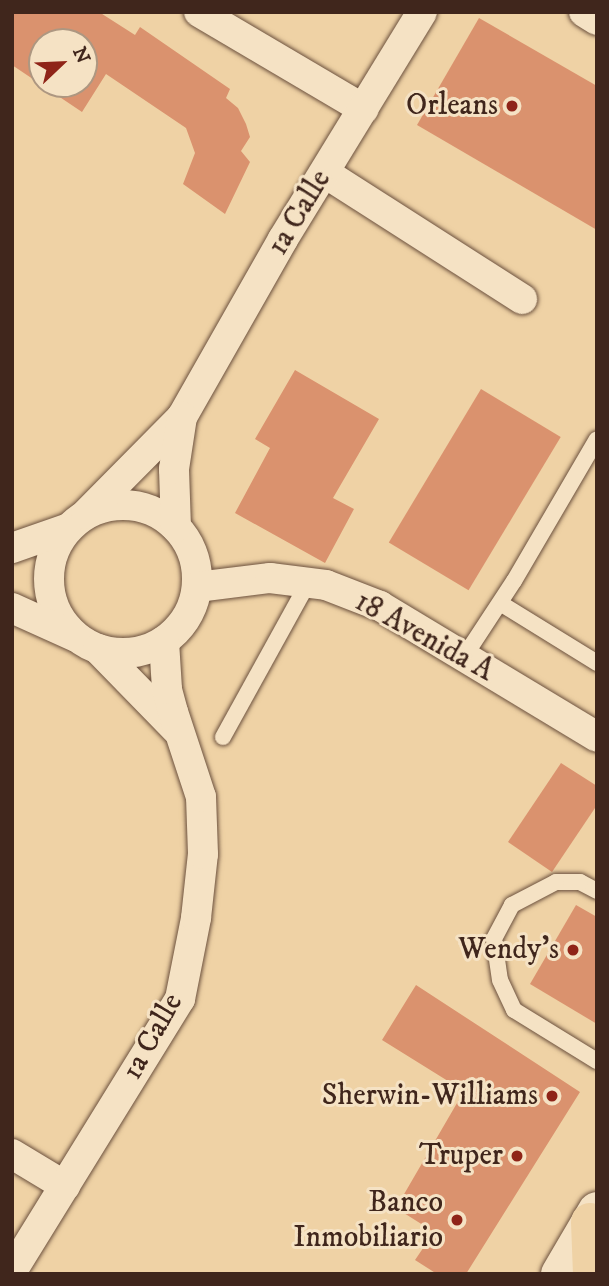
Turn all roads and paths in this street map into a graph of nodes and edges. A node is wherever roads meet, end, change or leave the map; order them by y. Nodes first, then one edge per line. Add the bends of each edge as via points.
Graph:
1 (199, 12) edge
2 (422, 12) edge
3 (584, 12) edge
4 (597, 20) edge
5 (364, 109) junction
6 (325, 173) junction
7 (522, 299) dead end
8 (182, 417) junction
9 (597, 439) edge
10 (76, 522) junction
11 (176, 527) junction
12 (12, 548) edge
13 (308, 583) junction
14 (197, 587) junction
15 (500, 603) junction
16 (12, 608) edge
17 (164, 641) junction
18 (88, 644) junction
19 (464, 657) junction
20 (597, 663) edge
21 (181, 735) junction
22 (223, 737) dead end
23 (597, 737) edge
24 (596, 889) edge
25 (597, 1061) edge
26 (12, 1154) edge
27 (65, 1186) junction
28 (594, 1216) edge
29 (12, 1271) edge
30 (559, 1274) edge
31 (592, 1274) edge

1 - 5 street
2 - 5 street, 1a Calle
3 - 4 street
5 - 6 street, 1a Calle
6 - 7 street
6 - 8 street, 1a Calle
8 - 10 street, 1a Calle
8 - 11 street, 1a Calle via 174,470
9 - 15 lane
10 - 11 street via 108,505 133,504 156,512
10 - 12 street
10 - 18 street via 54,550 48,574 51,598 61,621
11 - 14 street via 192,555
13 - 14 street, 18 Avenida A via 270,578
13 - 19 street, 18 Avenida A via 326,585 380,606
13 - 22 lane
14 - 17 street via 192,608
15 - 19 lane
15 - 20 lane
16 - 18 street
17 - 18 street via 144,651 121,654
17 - 21 street, 1a Calle via 167,689
18 - 21 street, 1a Calle
19 - 23 street, 18 Avenida A
21 - 27 street, 1a Calle via 201,797 203,853 180,999
24 - 25 lane via 580,882 556,882 512,905 494,939 500,980 514,1010
26 - 27 street
27 - 29 street, 1a Calle
28 - 30 street
28 - 31 main road

